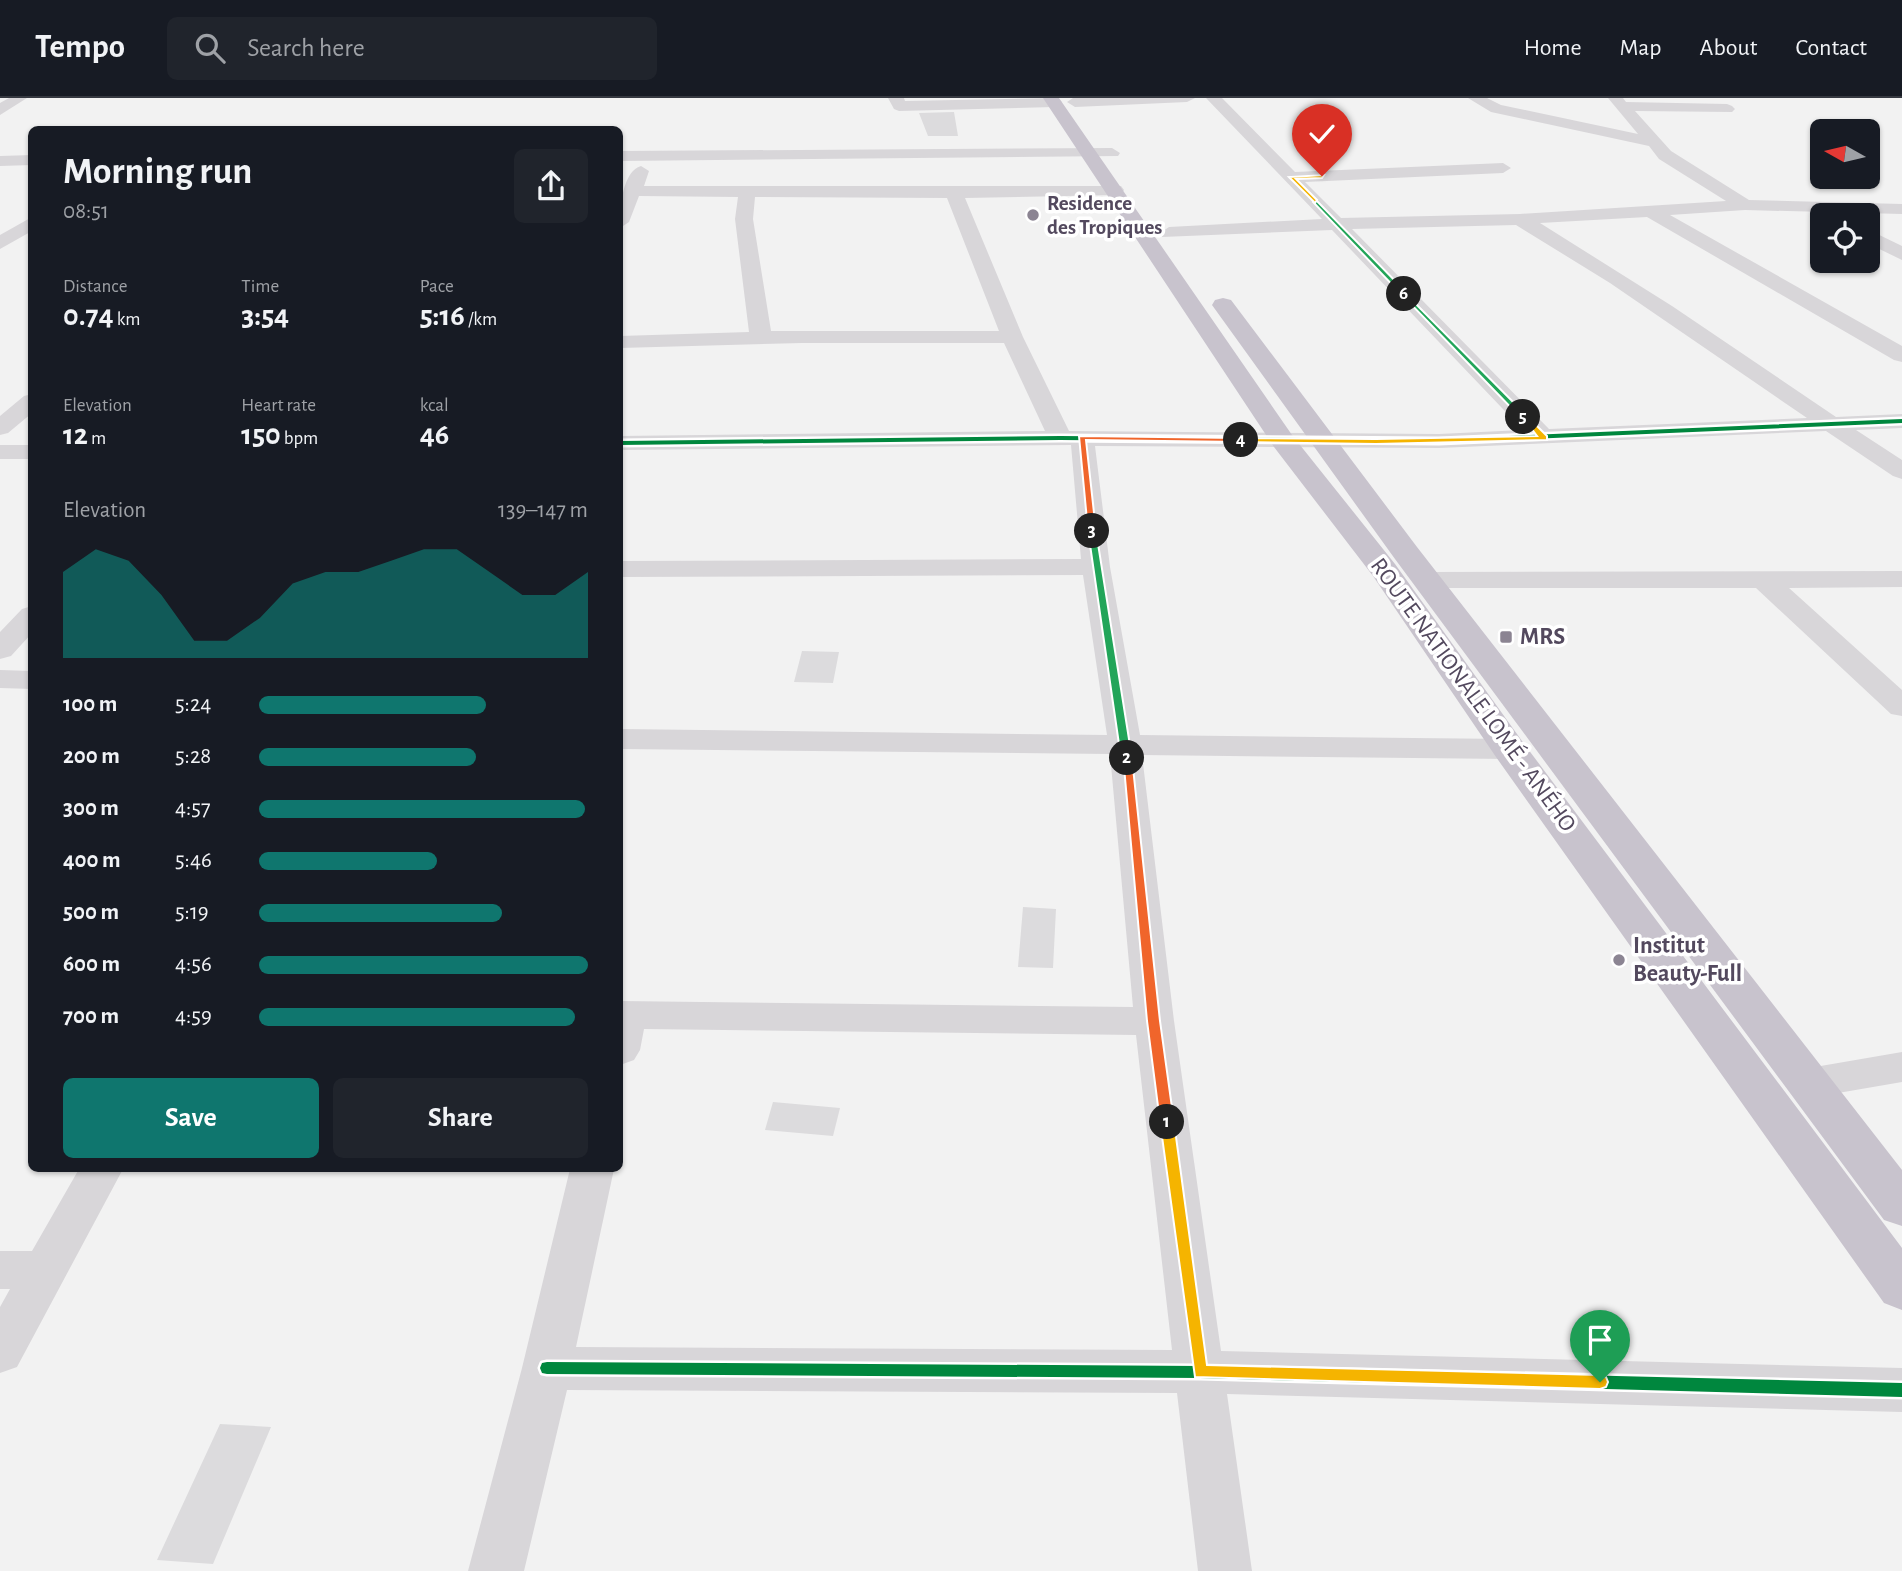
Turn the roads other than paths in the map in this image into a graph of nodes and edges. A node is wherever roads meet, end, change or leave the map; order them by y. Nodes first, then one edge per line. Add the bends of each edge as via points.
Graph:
1 (19, 98) edge
2 (896, 98) edge
3 (1187, 98) edge
4 (1214, 98) edge
5 (1476, 98) edge
6 (1063, 100) edge
7 (1619, 102) edge
8 (1727, 109) dead end
9 (0, 110) edge
10 (1650, 142) junction
11 (1101, 153) junction
12 (623, 156) edge
13 (648, 156) junction
14 (28, 160) edge
15 (0, 161) edge
16 (1503, 168) dead end
17 (1292, 177) junction
18 (1115, 190) junction
19 (632, 191) junction
20 (747, 191) junction
21 (954, 193) junction
22 (1745, 205) junction
23 (1902, 209) edge
24 (1810, 210) edge
25 (1880, 210) edge
26 (1650, 211) junction
27 (623, 214) edge
28 (1520, 219) junction
29 (1337, 224) junction
30 (28, 225) edge
31 (1169, 233) junction
32 (1880, 242) edge
33 (0, 243) edge
34 (28, 248) edge
35 (0, 249) edge
36 (1902, 254) edge
37 (1012, 337) junction
38 (761, 338) junction
39 (623, 342) edge
40 (1902, 355) edge
41 (28, 404) edge
42 (1902, 421) edge
43 (1829, 424) junction
44 (0, 428) edge
45 (1071, 438) junction
46 (1544, 438) junction
47 (1323, 440) junction
48 (1283, 441) junction
49 (623, 443) edge
50 (0, 452) edge
51 (28, 452) edge
52 (1902, 471) edge
53 (1096, 567) junction
54 (623, 569) edge
55 (1763, 579) junction
56 (1902, 579) edge
57 (1429, 580) junction
58 (28, 619) edge
59 (0, 650) edge
60 (0, 679) edge
61 (28, 680) edge
62 (1902, 707) edge
63 (623, 739) edge
64 (1125, 745) junction
65 (1508, 749) junction
66 (1154, 1021) junction
67 (623, 1027) edge
68 (1902, 1066) edge
69 (1809, 1083) junction
70 (99, 1172) edge
71 (592, 1172) edge
72 (1902, 1206) edge
73 (0, 1270) edge
74 (45, 1270) junction
75 (1902, 1288) edge
76 (0, 1352) edge
77 (547, 1368) junction
78 (1200, 1372) junction
79 (1902, 1390) edge
80 (496, 1571) edge
81 (1225, 1571) edge

1 - 9 street
2 - 6 street via 899,106
3 - 6 street
4 - 17 street
5 - 10 street via 1496,109
6 - 11 highway, ROUTE NATIONALE LOMÉ - ANÉHO
7 - 8 street
7 - 10 street
10 - 22 street via 1681,167
11 - 13 street
11 - 18 highway, ROUTE NATIONALE LOMÉ - ANÉHO
11 - 31 highway, ROUTE NATIONALE LOMÉ - ANÉHO
12 - 13 street
13 - 19 street
14 - 15 street
16 - 17 street
17 - 29 street
18 - 21 street
18 - 48 highway, ROUTE NATIONALE LOMÉ - ANÉHO
19 - 20 street
19 - 27 street
20 - 21 street
20 - 38 street via 744,219
21 - 37 street
22 - 24 street
22 - 26 street
23 - 25 street
26 - 28 street
26 - 40 street
28 - 29 street
28 - 43 street via 1655,303
29 - 31 street
29 - 46 street
30 - 33 street
31 - 47 highway, ROUTE NATIONALE LOMÉ - ANÉHO
32 - 36 street
34 - 35 street
37 - 38 street
37 - 45 street
38 - 39 street
41 - 44 street
42 - 43 street
43 - 46 street
43 - 52 street
45 - 48 street
45 - 49 street
45 - 53 street
46 - 47 street
47 - 48 street
47 - 57 highway, ROUTE NATIONALE LOMÉ - ANÉHO
48 - 65 highway, ROUTE NATIONALE LOMÉ - ANÉHO via 1384,570
50 - 51 street
53 - 54 street
53 - 64 street
55 - 56 street
55 - 57 street
55 - 62 street
57 - 69 highway, ROUTE NATIONALE LOMÉ - ANÉHO
58 - 59 street
60 - 61 street
63 - 64 street
64 - 65 street
64 - 66 street
65 - 75 highway, ROUTE NATIONALE LOMÉ - ANÉHO
66 - 67 street
66 - 78 street
68 - 69 street
69 - 72 highway, ROUTE NATIONALE LOMÉ - ANÉHO
70 - 74 street
71 - 77 street
73 - 74 street
74 - 76 street
77 - 78 street
77 - 80 street
78 - 79 street
78 - 81 street

